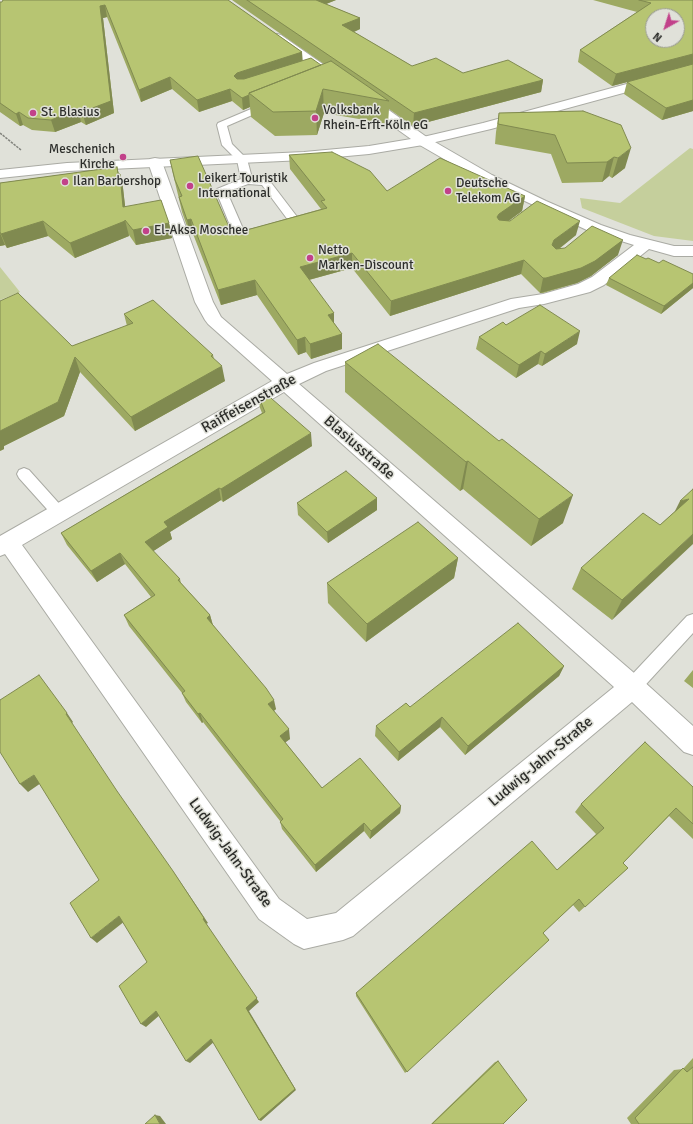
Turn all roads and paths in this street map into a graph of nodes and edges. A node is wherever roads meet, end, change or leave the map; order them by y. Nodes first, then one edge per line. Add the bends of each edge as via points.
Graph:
1 (266, 30) edge
2 (315, 64) junction
3 (300, 69) edge
4 (693, 70) edge
5 (338, 80) joint
6 (320, 84) edge
7 (353, 91) edge
8 (278, 100) edge
9 (0, 133) edge
10 (423, 141) junction
11 (22, 150) dead end
12 (242, 159) junction
13 (155, 162) junction
14 (2, 170) edge
15 (247, 181) junction
16 (645, 245) junction
17 (693, 252) edge
18 (284, 383) junction
19 (24, 474) dead end
20 (59, 513) junction
21 (4, 545) edge
22 (693, 621) edge
23 (632, 687) junction
24 (693, 743) edge

1 - 2 street
2 - 3 lane
2 - 5 street
4 - 10 street
5 - 6 lane
7 - 10 street
8 - 12 lane via 222,125 227,145
9 - 11 path
10 - 12 street via 369,150
10 - 16 street via 535,208 589,232
12 - 13 street
12 - 15 lane
13 - 14 street
13 - 18 street, Blasiusstraße via 204,302 214,320
15 - 15 lane via 265,182 295,222 240,235 221,191
16 - 17 street
16 - 18 street, Raiffeisenstraße via 598,281 584,288 517,303 320,367
18 - 20 street, Raiffeisenstraße
18 - 23 street, Blasiusstraße
19 - 20 lane
20 - 21 street, Raiffeisenstraße
21 - 23 street, Ludwig-Jahn-Straße via 269,909 304,934 343,926
22 - 23 lane
23 - 24 street, Blasiusstraße

